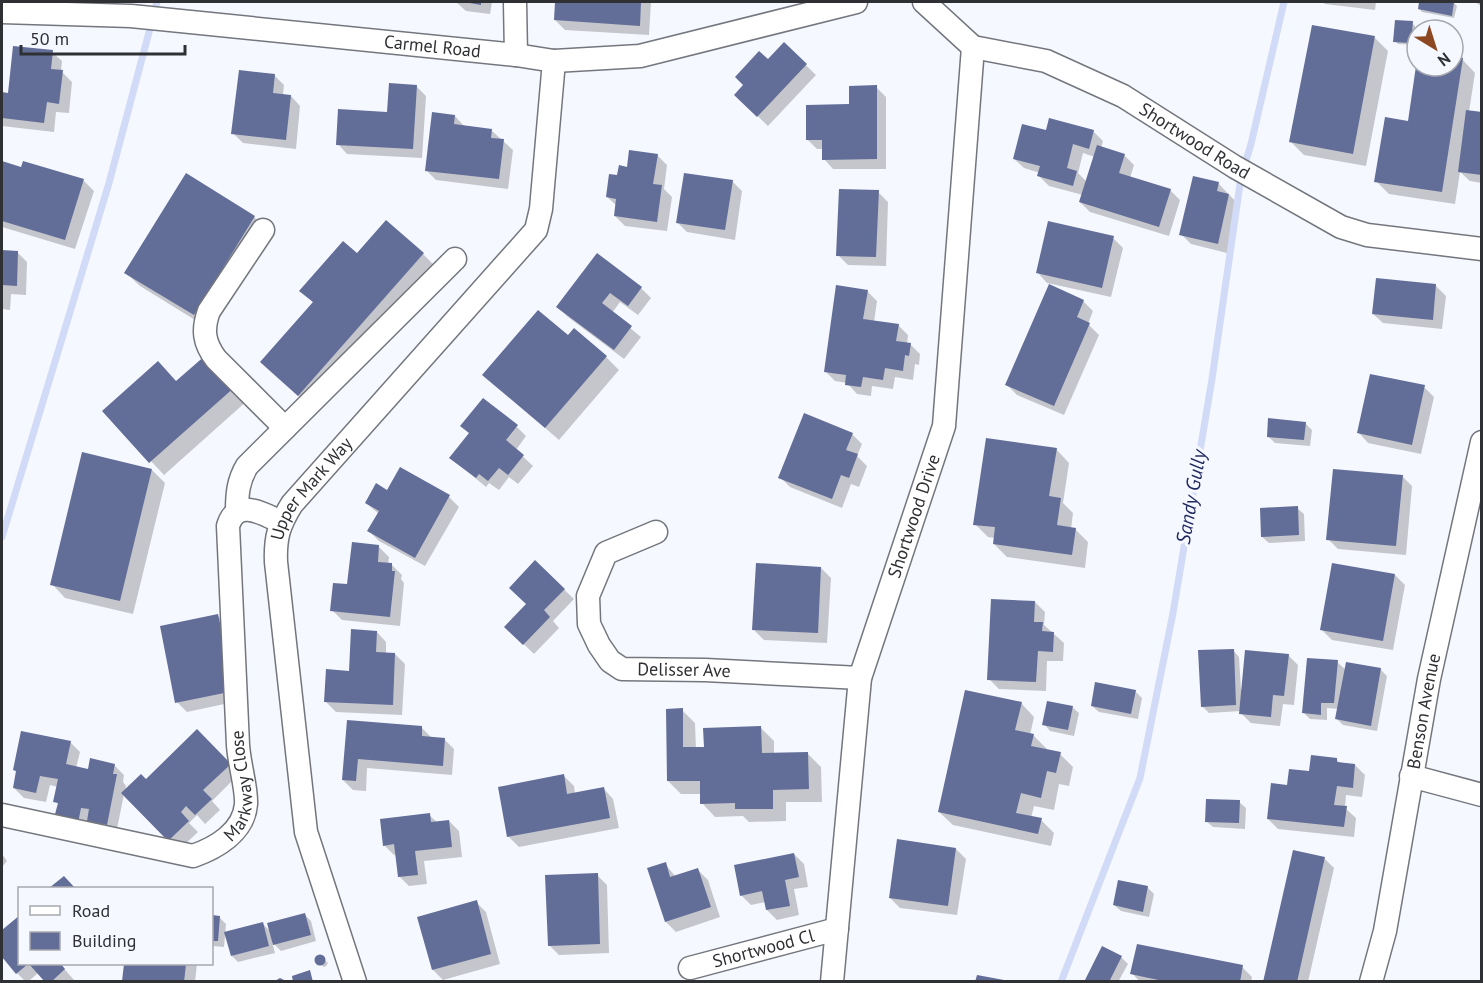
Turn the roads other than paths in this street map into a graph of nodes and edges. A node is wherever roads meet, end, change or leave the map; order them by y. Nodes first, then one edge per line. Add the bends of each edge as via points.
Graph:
1 (515, 2) edge
2 (856, 2) edge
3 (924, 2) edge
4 (2, 12) edge
5 (973, 47) junction
6 (516, 55) junction
7 (554, 61) junction
8 (263, 230) dead end
9 (1482, 249) edge
10 (455, 259) dead end
11 (285, 428) junction
12 (1482, 442) edge
13 (237, 512) junction
14 (281, 522) junction
15 (656, 532) dead end
16 (860, 678) junction
17 (1412, 776) junction
18 (1482, 795) edge
19 (2, 815) edge
20 (837, 929) junction
21 (690, 968) dead end
22 (355, 981) edge
23 (832, 981) edge
24 (1371, 981) edge

1 - 6 street
2 - 7 street, Carmel Road via 640,56
3 - 5 street
4 - 6 street, Carmel Road via 131,16
5 - 9 street, Shortwood Road via 1046,61 1123,96 1235,167 1341,227 1367,235
5 - 16 street, Shortwood Drive via 944,426
6 - 7 street, Carmel Road
7 - 14 street, Upper Mark Way via 536,230 292,504
8 - 11 street via 209,311 204,336 216,359
10 - 11 street, Markway Close
11 - 13 street, Markway Close via 244,472 237,490
12 - 17 street, Benson Avenue via 1429,679
13 - 14 street via 253,509
13 - 19 street, Markway Close via 228,526 238,759 246,805 227,839 194,856
14 - 22 street, Upper Mark Way via 276,562 306,832
15 - 16 street, Delisser Ave via 606,553 588,596 589,624 610,661 622,669
16 - 20 street, Shortwood Drive
17 - 18 street
17 - 24 street, Benson Avenue via 1385,931
20 - 21 street, Shortwood Cl
20 - 23 street, Shortwood Drive

